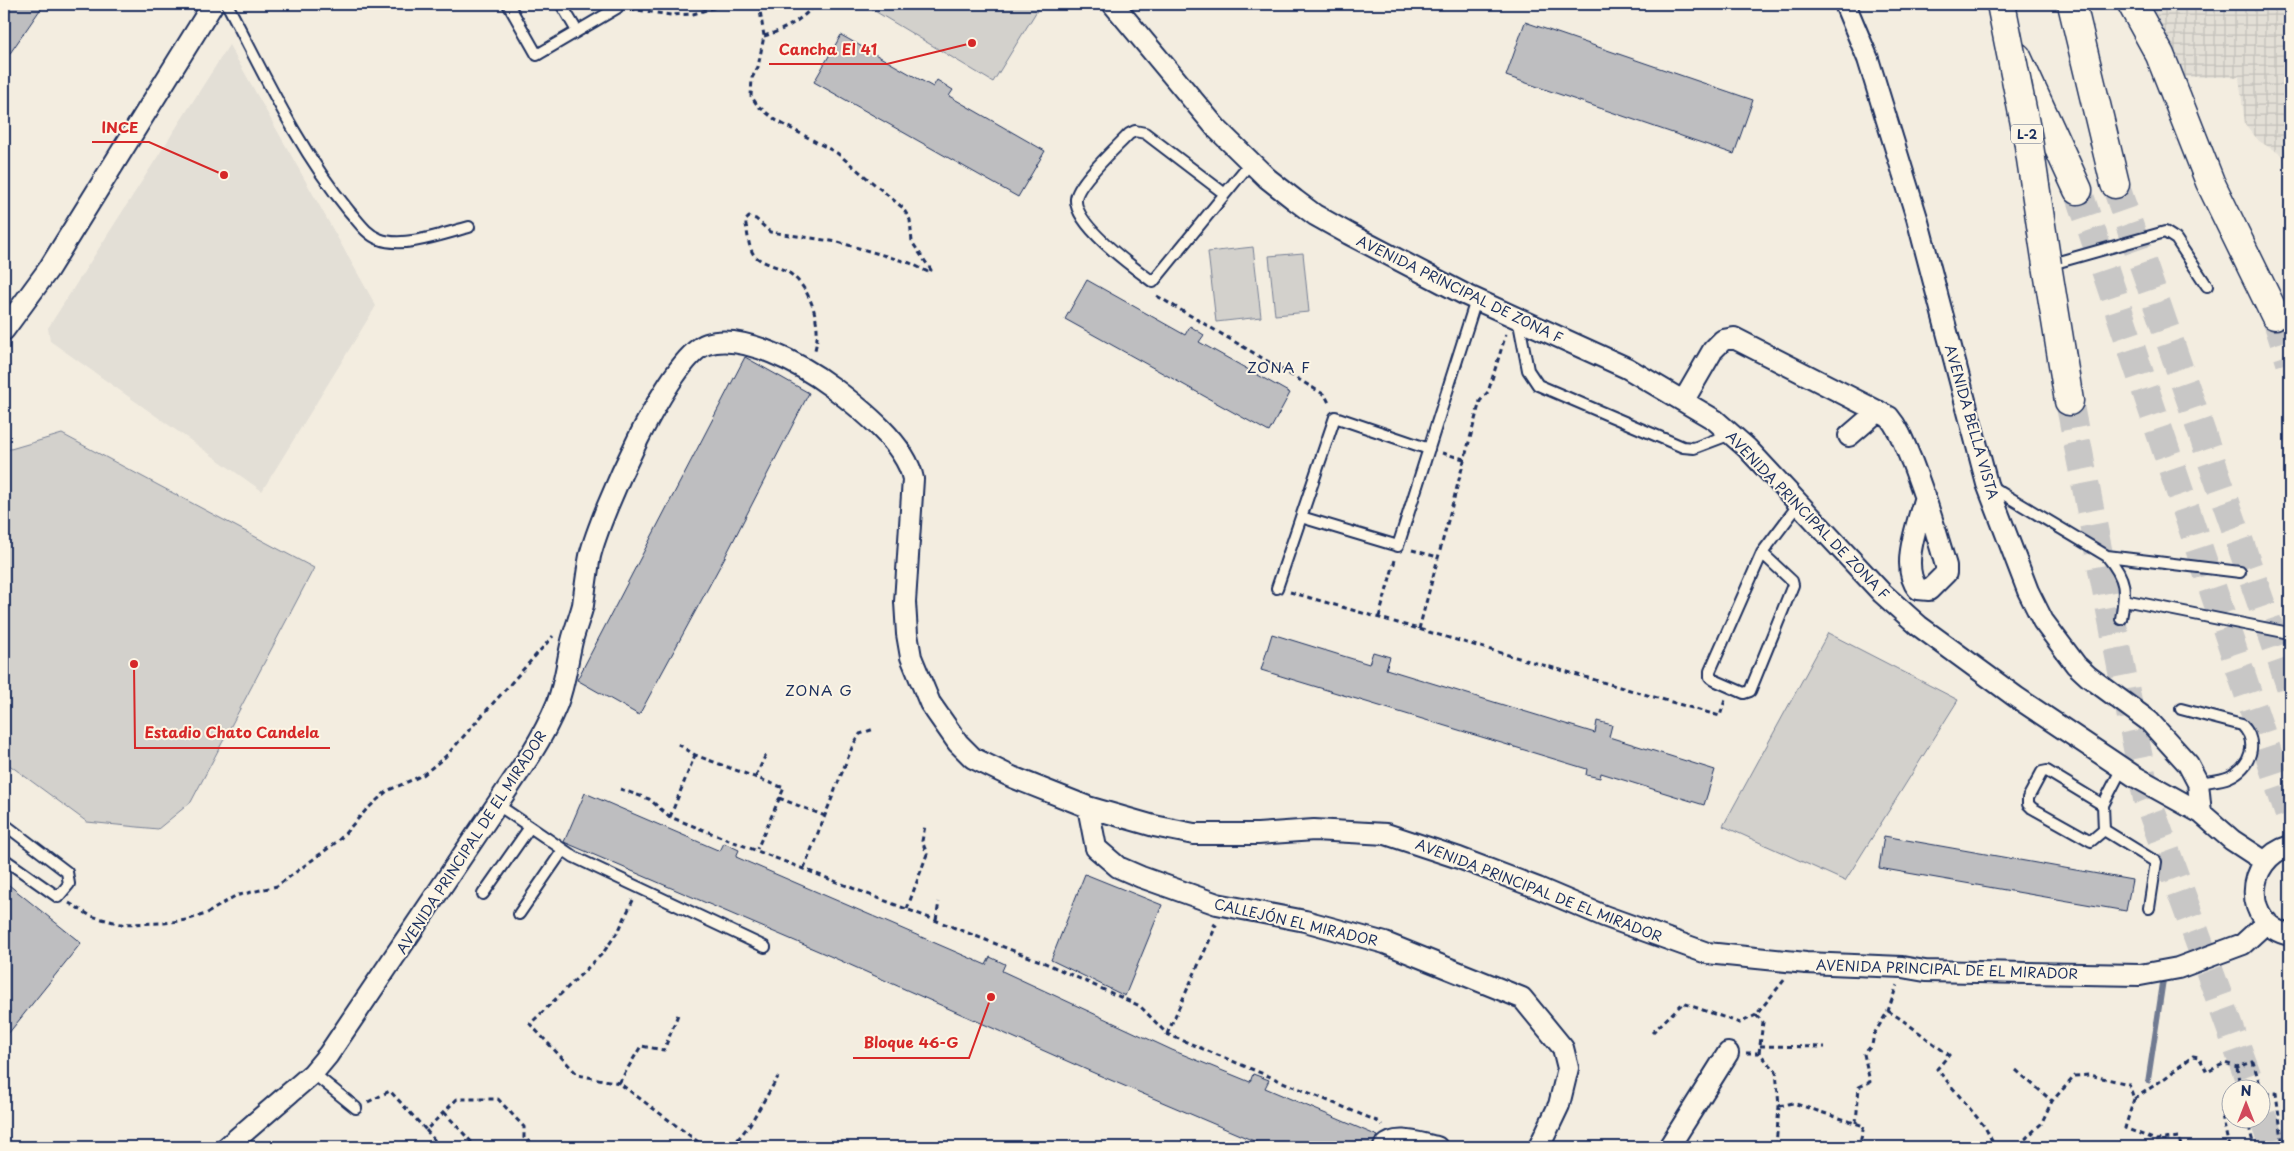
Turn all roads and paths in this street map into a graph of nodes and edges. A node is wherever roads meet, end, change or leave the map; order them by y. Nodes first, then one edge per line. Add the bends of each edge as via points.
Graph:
1 (213, 4) edge
2 (227, 4) edge
3 (508, 4) edge
4 (561, 4) edge
5 (727, 4) edge
6 (759, 4) edge
7 (816, 4) edge
8 (1113, 4) edge
9 (1845, 4) edge
10 (1992, 4) edge
11 (2001, 4) edge
12 (2072, 4) edge
13 (2132, 4) edge
14 (617, 8) joint
15 (577, 31) junction
16 (764, 36) junction
17 (1251, 162) junction
18 (2114, 184) tunnel mouth
19 (2078, 190) tunnel mouth
20 (1225, 194) junction
21 (469, 228) dead end
22 (2048, 265) junction
23 (1153, 282) junction
24 (2207, 286) dead end
25 (1476, 300) junction
26 (2275, 315) tunnel mouth
27 (1514, 317) junction
28 (4, 330) edge
29 (807, 370) junction
30 (1684, 400) junction
31 (2069, 401) tunnel mouth
32 (1878, 411) junction
33 (1335, 417) junction
34 (1731, 434) junction
35 (1849, 436) dead end
36 (1429, 449) junction
37 (1464, 459) junction
38 (1987, 484) junction
39 (1925, 496) dead end
40 (1799, 504) junction
41 (1301, 517) junction
42 (1398, 546) junction
43 (1762, 553) junction
44 (2108, 556) junction
45 (1438, 557) junction
46 (2240, 572) dead end
47 (1277, 588) joint
48 (2124, 600) junction
49 (1379, 617) junction
50 (2121, 619) dead end
51 (1419, 629) junction
52 (557, 632) dead end
53 (2284, 632) dead end
54 (1729, 688) junction
55 (2181, 709) dead end
56 (874, 729) dead end
57 (678, 744) dead end
58 (767, 752) dead end
59 (695, 755) junction
60 (2122, 768) junction
61 (756, 776) junction
62 (2198, 783) junction
63 (620, 789) dead end
64 (779, 798) junction
65 (498, 805) junction
66 (2103, 805) junction
67 (1088, 807) junction
68 (2201, 813) junction
69 (825, 816) junction
70 (670, 817) junction
71 (4, 824) edge
72 (925, 826) dead end
73 (530, 827) junction
74 (2104, 830) junction
75 (2290, 846) edge
76 (757, 849) junction
77 (563, 850) junction
78 (4, 860) edge
79 (2264, 862) junction
80 (804, 868) junction
81 (638, 888) junction
82 (483, 894) dead end
83 (58, 897) junction
84 (1193, 897) junction
85 (939, 902) dead end
86 (2149, 908) dead end
87 (907, 909) junction
88 (519, 914) dead end
89 (936, 920) junction
90 (2267, 922) junction
91 (2290, 935) edge
92 (765, 947) dead end
93 (1790, 961) junction
94 (1902, 967) junction
95 (1888, 1011) junction
96 (679, 1012) dead end
97 (1756, 1015) junction
98 (1167, 1034) junction
99 (1652, 1034) dead end
100 (1760, 1046) junction
101 (1825, 1047) dead end
102 (1728, 1053) dead end
103 (2237, 1067) junction
104 (2016, 1070) dead end
105 (313, 1073) junction
106 (778, 1077) dead end
107 (2239, 1078) edge
108 (2258, 1078) edge
109 (619, 1083) junction
110 (2272, 1094) edge
111 (2134, 1099) junction
112 (2052, 1101) junction
113 (1779, 1106) junction
114 (356, 1108) joint
115 (444, 1112) junction
116 (1856, 1123) junction
117 (2225, 1128) edge
118 (2249, 1128) edge
119 (426, 1130) junction
120 (1393, 1142) edge
121 (2290, 1143) edge
122 (227, 1147) edge
123 (440, 1147) edge
124 (476, 1147) edge
125 (536, 1147) edge
126 (705, 1147) edge
127 (732, 1147) edge
128 (1437, 1147) edge
129 (1540, 1147) edge
130 (1669, 1147) edge
131 (1776, 1147) edge
132 (1859, 1147) edge
133 (1996, 1147) edge
134 (2032, 1147) edge
135 (2181, 1147) edge
136 (2229, 1147) edge
137 (2254, 1147) edge
138 (2284, 1147) edge

1 - 28 street via 48,270
2 - 21 lane via 305,149 367,232 390,242 403,242
3 - 15 lane via 537,55
4 - 15 lane
5 - 14 path via 693,14 671,15
6 - 16 path
7 - 16 path via 784,30
8 - 17 street, AVENIDA PRINCIPAL DE ZONA F via 1217,129
9 - 38 street, AVENIDA BELLA VISTA via 1868,59 1917,218
10 - 19 highway, L-2
11 - 22 highway, L-2, bridge via 2028,139
12 - 18 highway
13 - 26 highway via 2160,55 2210,182
14 - 15 lane
16 - 29 path via 752,78 751,96 758,106 776,121 837,153 903,208 910,220 912,242 931,270 930,273 925,272 910,263 838,242 770,232 749,217 746,224 754,254 790,273 812,304 818,342
17 - 20 lane
17 - 25 street, AVENIDA PRINCIPAL DE ZONA F via 1315,215
20 - 23 lane
20 - 23 lane via 1145,133 1135,131 1080,187 1076,199 1078,209 1090,230
22 - 24 lane via 2164,232 2176,239
22 - 31 highway, L-2
23 - 33 path via 1157,296 1325,395
25 - 27 street, AVENIDA PRINCIPAL DE ZONA F
25 - 36 lane
27 - 30 street, AVENIDA PRINCIPAL DE ZONA F via 1627,368
27 - 34 lane via 1528,370 1538,385 1683,447 1694,448
27 - 37 path via 1488,392 1480,401
29 - 65 street, AVENIDA PRINCIPAL DE EL MIRADOR via 778,354 723,342 706,344 692,352 680,367 640,438 602,522 590,556 582,607 558,702 532,754
29 - 67 street, AVENIDA PRINCIPAL DE EL MIRADOR via 845,397 892,441 910,467 912,502 906,575 907,634 911,657 930,703 958,743 973,758
30 - 32 street via 1713,350 1723,340 1734,338
30 - 34 street, AVENIDA PRINCIPAL DE ZONA F
32 - 35 street
32 - 39 street via 1896,424
33 - 36 lane
33 - 41 lane
34 - 40 street, AVENIDA PRINCIPAL DE ZONA F
36 - 37 path
36 - 42 lane
37 - 45 path
38 - 44 lane
38 - 62 street, AVENIDA BELLA VISTA via 2028,591 2058,644 2089,677 2149,721 2188,764
40 - 43 lane
40 - 60 street, AVENIDA PRINCIPAL DE ZONA F via 1882,593 1918,626
41 - 42 lane
41 - 47 lane
42 - 45 path
42 - 49 path
43 - 54 lane via 1710,670 1710,677
43 - 54 lane via 1793,584 1750,691 1744,693
44 - 46 lane
44 - 48 lane via 2120,571
45 - 51 path
47 - 49 path
48 - 50 lane
48 - 53 lane
49 - 51 path
51 - 54 path via 1720,716
52 - 83 path via 446,756 423,775 387,791 338,841 277,886 235,896 199,916 164,923 112,922 91,916
55 - 62 lane via 2242,725 2252,739 2251,753 2244,767 2228,777
56 - 69 path via 860,734 853,745
57 - 59 path
58 - 61 path
59 - 61 path
59 - 70 path
60 - 66 lane
60 - 68 street, AVENIDA PRINCIPAL DE ZONA F
61 - 64 path via 784,788
62 - 68 street, AVENIDA BELLA VISTA
63 - 70 path via 648,799
64 - 69 path
64 - 76 path
65 - 73 lane
65 - 105 street, AVENIDA PRINCIPAL DE EL MIRADOR
66 - 74 lane
66 - 74 lane via 2048,770 2042,772 2028,798 2032,808 2085,839 2091,841
67 - 84 street, CALLEJÓN EL MIRADOR via 1092,835 1102,856 1126,871
67 - 93 street, AVENIDA PRINCIPAL DE EL MIRADOR via 1194,834 1314,830 1386,834 1459,858 1707,953
68 - 79 street, AVENIDA PRINCIPAL DE ZONA F
69 - 80 path
70 - 76 path
71 - 83 lane via 66,872 69,884
72 - 87 path via 922,841 927,854
73 - 77 lane
73 - 82 lane
74 - 86 lane via 2156,862
75 - 79 street via 2277,851
76 - 80 path
77 - 81 lane
77 - 88 lane
78 - 83 lane
79 - 90 street via 2255,881 2254,892 2256,904
80 - 87 path
81 - 92 lane
81 - 109 path via 619,930 603,953 530,1024 578,1075
84 - 98 path via 1200,918 1216,926
84 - 129 street, CALLEJÓN EL MIRADOR via 1305,921 1385,943 1522,998 1562,1048 1568,1068 1559,1105
85 - 89 path
87 - 89 path
89 - 98 path via 1045,963 1140,1006
90 - 91 street
90 - 94 street, AVENIDA PRINCIPAL DE EL MIRADOR via 2242,944 2178,968 2140,975 1925,971
93 - 94 street, AVENIDA PRINCIPAL DE EL MIRADOR
93 - 97 path via 1784,981
94 - 95 path
95 - 116 path via 1874,1034 1872,1045 1864,1054 1870,1082 1859,1086
95 - 133 path via 1949,1055 1937,1069 1985,1127
96 - 109 path via 664,1050 641,1046
97 - 99 path via 1740,1023 1683,1002
97 - 100 path via 1763,1022
98 - 120 path via 1377,1121
100 - 101 path
100 - 113 path via 1759,1053 1776,1071
102 - 130 street
103 - 107 path
103 - 108 path via 2253,1062
103 - 111 path via 2225,1063 2207,1072 2199,1057 2193,1056
104 - 112 path
105 - 114 lane
105 - 122 street, AVENIDA PRINCIPAL DE EL MIRADOR
106 - 127 path
109 - 126 path
110 - 138 path via 2276,1093
111 - 112 path via 2129,1084 2089,1075 2075,1076
111 - 135 path via 2125,1128 2156,1140 2179,1137
112 - 134 path via 2041,1124 2026,1138
113 - 116 path via 1793,1103
113 - 131 path
114 - 119 path via 390,1091
115 - 119 path
115 - 124 path
115 - 125 path via 457,1099 498,1099 524,1127 524,1138
116 - 132 path via 1864,1126
117 - 136 path
118 - 137 path
119 - 123 path
120 - 128 street
121 - 138 path

